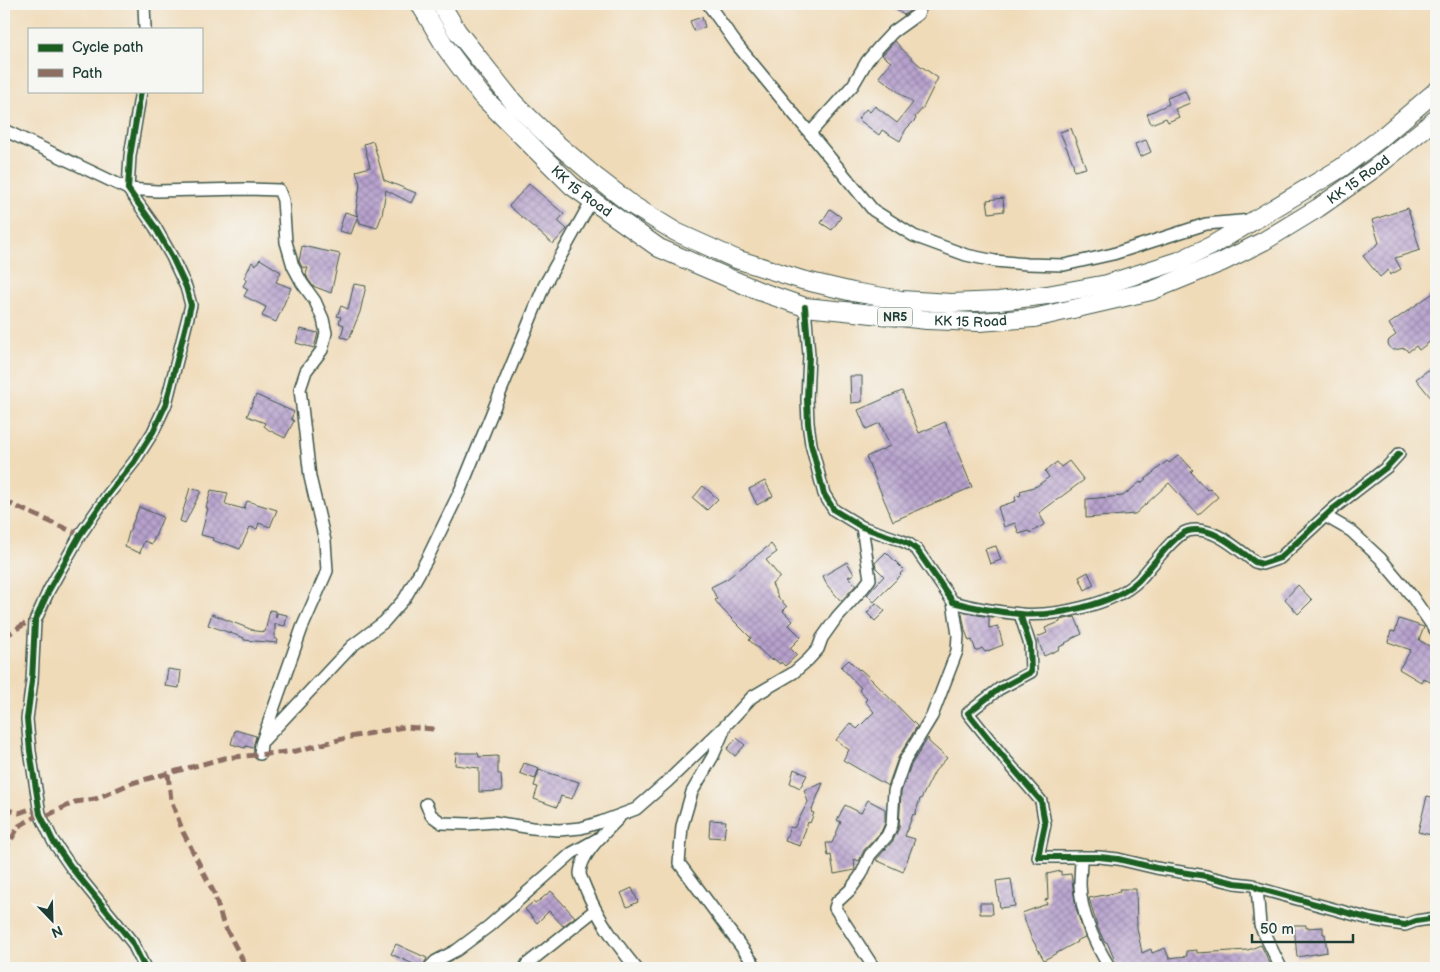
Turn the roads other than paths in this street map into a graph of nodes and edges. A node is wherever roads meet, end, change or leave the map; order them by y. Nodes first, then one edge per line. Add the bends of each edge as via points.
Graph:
1 (144, 4) edge
2 (420, 4) edge
3 (441, 4) edge
4 (708, 4) edge
5 (922, 4) edge
6 (145, 28) edge
7 (1436, 91) edge
8 (141, 92) edge
9 (1436, 119) edge
10 (4, 130) edge
11 (810, 134) junction
12 (128, 190) junction
13 (592, 200) junction
14 (1254, 220) junction
15 (805, 307) junction
16 (1399, 454) dead end
17 (1325, 516) junction
18 (862, 527) junction
19 (953, 602) junction
20 (1020, 614) junction
21 (1436, 632) edge
22 (726, 725) junction
23 (426, 804) dead end
24 (623, 814) junction
25 (601, 837) junction
26 (1081, 857) junction
27 (1257, 888) junction
28 (594, 910) junction
29 (1436, 918) edge
30 (145, 968) edge
31 (430, 968) edge
32 (525, 968) edge
33 (636, 968) edge
34 (757, 968) edge
35 (874, 968) edge
36 (1110, 968) edge
37 (1282, 968) edge

1 - 6 street
2 - 13 highway, KK 15 Road / NR5 via 446,48 481,95 572,186
3 - 14 highway, KK 15 Road / NR5 via 457,31 514,103 550,138 632,205 676,232 736,259 802,280 900,300 951,303 1047,295 1107,284 1178,261
4 - 11 street
5 - 11 street via 918,14 879,47 853,85
7 - 14 highway, KK 15 Road / NR5 via 1341,168
8 - 12 street
9 - 15 highway, KK 15 Road / NR5 via 1367,174 1264,241 1222,262 1142,293 1034,318 979,322
10 - 12 street
11 - 14 street via 873,210 914,236 966,255 996,261 1064,264 1113,254 1206,224
12 - 13 street via 279,190 283,200 286,242 293,266 323,319 326,333 322,350 306,371 300,389 310,477 325,541 327,571 302,628 260,749 352,646 384,622 405,598 460,491 544,286
12 - 30 street via 172,257 191,305 166,404 154,432 80,535 35,621 27,718 40,814 53,841 132,942
13 - 15 highway, KK 15 Road / NR5 via 659,248
15 - 18 street via 809,355 808,423 818,472 824,494 834,510
16 - 17 street
17 - 20 street via 1280,558 1262,564 1217,535 1189,531 1175,538 1136,583 1120,595 1078,609
17 - 21 street via 1351,531 1380,558 1411,594
18 - 19 street via 900,540 917,550
18 - 22 street via 870,579 836,617 808,660 752,698
19 - 20 street
19 - 35 street via 958,651 932,716 904,762 894,791 892,825 870,855 861,875 835,908
20 - 26 street via 1030,645 1031,672 999,689 968,713 1041,800 1045,824 1038,858
22 - 24 street via 646,801
22 - 34 street via 692,792 682,826 679,863
23 - 24 street via 431,815 442,823 494,822 559,830 581,828
24 - 25 street
25 - 28 street via 586,856 580,874
25 - 31 street via 572,853 489,926
26 - 27 street via 1118,859
26 - 36 street via 1080,886 1085,914
27 - 29 street via 1391,923 1405,925
27 - 37 street via 1260,925
28 - 32 street
28 - 33 street

